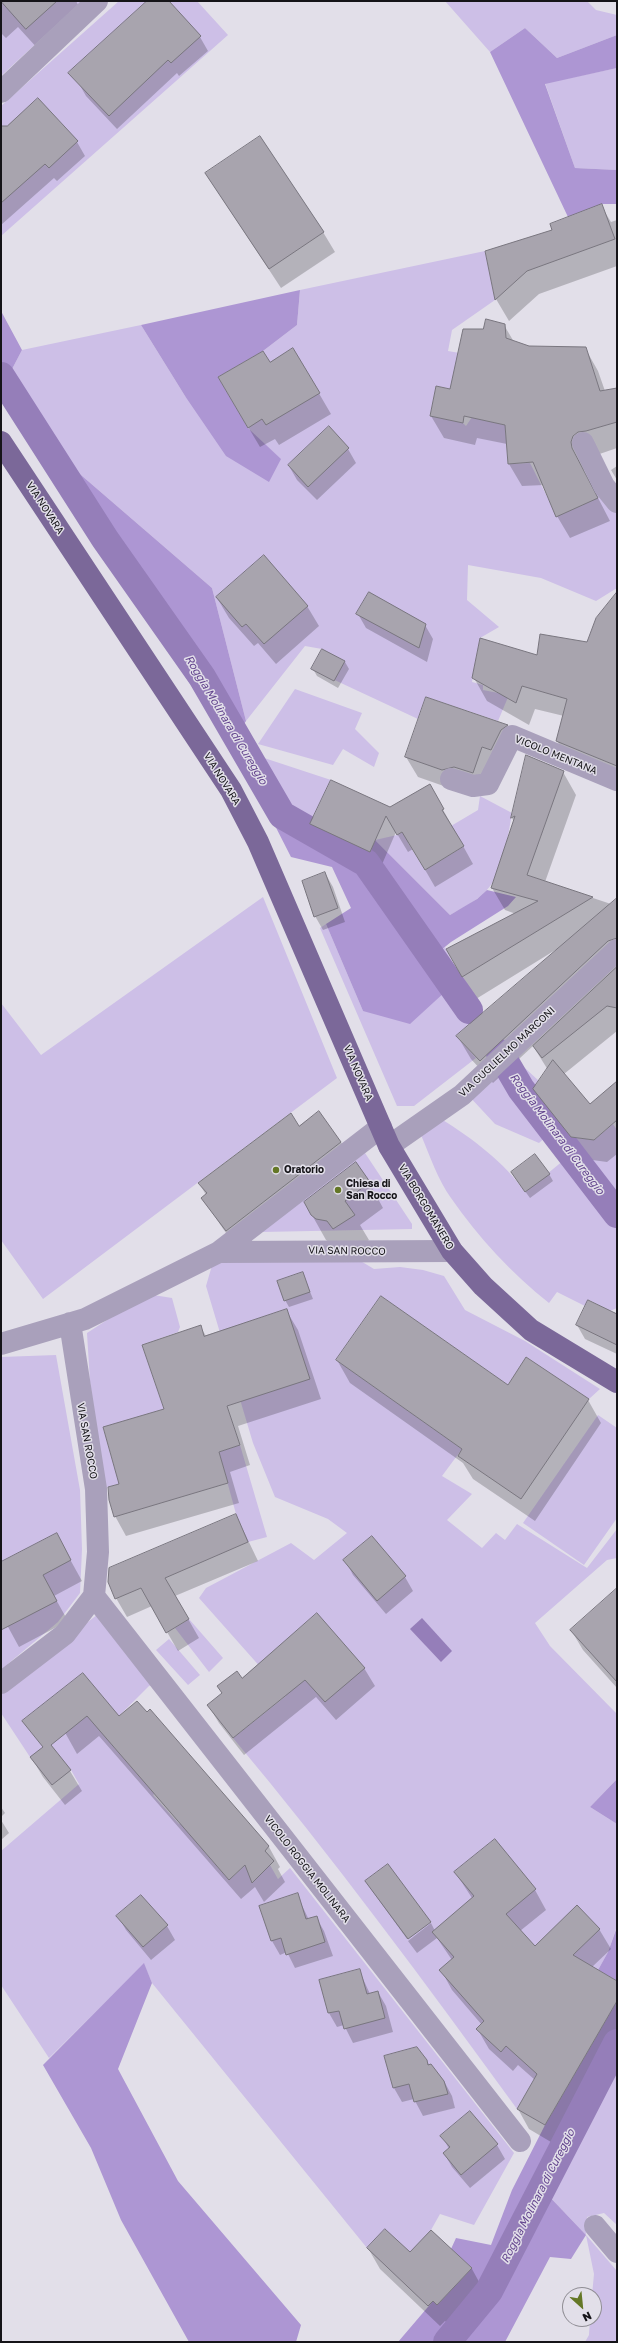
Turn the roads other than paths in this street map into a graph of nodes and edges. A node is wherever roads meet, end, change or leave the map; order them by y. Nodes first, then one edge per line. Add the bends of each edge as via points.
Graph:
1 (97, 1) edge
2 (1, 92) edge
3 (1, 442) edge
4 (583, 443) dead end
5 (617, 502) edge
6 (451, 779) dead end
7 (617, 780) edge
8 (617, 950) edge
9 (385, 1136) junction
10 (452, 1251) junction
11 (219, 1252) junction
12 (70, 1324) junction
13 (1, 1344) edge
14 (617, 1382) edge
15 (94, 1596) junction
16 (1, 1683) edge
17 (520, 2141) dead end
18 (595, 2226) dead end
19 (617, 2252) edge

1 - 2 street
3 - 9 main road, VIA NOVARA via 231,790 258,842
4 - 5 street via 604,486
6 - 7 street, VICOLO MENTANA via 473,786 488,784 512,736
8 - 9 street, VIA GUGLIELMO MARCONI via 462,1094
9 - 10 main road, VIA BORGOMANERO
9 - 11 street, VIA SAN ROCCO
10 - 11 street, VIA SAN ROCCO
10 - 14 main road, VIA BORGOMANERO via 483,1286 531,1330
11 - 12 street, VIA SAN ROCCO
12 - 13 street
12 - 15 street, VIA SAN ROCCO via 78,1388 96,1489 98,1552
15 - 16 street via 65,1634
15 - 17 street, VICOLO ROGGIA MOLINARA
18 - 19 street

